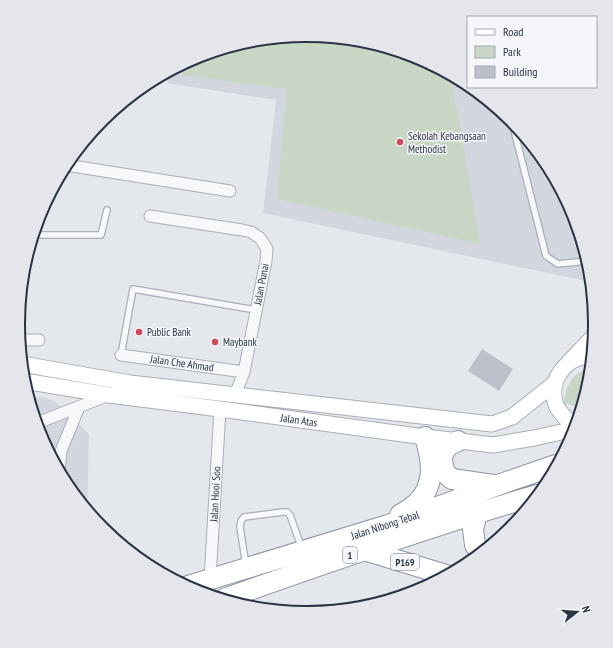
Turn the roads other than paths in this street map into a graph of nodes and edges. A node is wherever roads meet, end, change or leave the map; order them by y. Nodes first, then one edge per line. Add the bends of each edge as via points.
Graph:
1 (515, 135) edge
2 (73, 166) edge
3 (230, 191) dead end
4 (107, 210) dead end
5 (150, 216) dead end
6 (40, 235) edge
7 (581, 262) edge
8 (256, 310) junction
9 (39, 340) dead end
10 (26, 341) edge
11 (587, 343) edge
12 (120, 355) joint
13 (586, 356) edge
14 (567, 364) junction
15 (28, 365) edge
16 (244, 372) junction
17 (31, 382) edge
18 (555, 383) junction
19 (109, 395) junction
20 (235, 395) junction
21 (79, 407) junction
22 (220, 409) junction
23 (42, 421) edge
24 (570, 422) edge
25 (567, 431) edge
26 (425, 437) junction
27 (458, 441) junction
28 (60, 460) edge
29 (548, 468) edge
30 (495, 486) junction
31 (528, 498) edge
32 (477, 513) junction
33 (388, 525) junction
34 (476, 548) edge
35 (364, 550) junction
36 (303, 551) junction
37 (246, 568) junction
38 (438, 573) edge
39 (210, 579) junction
40 (197, 583) edge
41 (233, 596) edge

1 - 7 lane via 546,256 558,264
2 - 3 street
4 - 6 lane via 101,235
5 - 8 street, Jalan Punai via 242,230 260,238 266,249 266,261
8 - 12 lane via 133,289
8 - 16 street, Jalan Punai
9 - 10 street
11 - 14 main road
12 - 16 street, Jalan Che Ahmad
13 - 14 main road via 576,358
14 - 18 main road
15 - 20 main road, Jalan Atas via 130,383
16 - 20 street, Jalan Punai
17 - 19 main road, Jalan Atas
18 - 20 main road, Jalan Atas via 512,417 492,424
18 - 24 main road via 554,395 557,406
19 - 21 street
19 - 22 main road, Jalan Atas
21 - 23 street
21 - 28 street via 61,451
22 - 26 main road, Jalan Atas
22 - 39 street, Jalan Hooi Soo
25 - 27 main road, Jalan Atas via 493,445
26 - 27 main road, Jalan Atas
26 - 33 highway via 432,466 426,491 417,502
27 - 30 highway via 450,446 442,458 446,474 452,479
29 - 30 highway, Jalan Nibong Tebal / 1
30 - 33 highway, Jalan Nibong Tebal / 1
31 - 32 highway, Jalan Nibong Tebal / 1
32 - 34 highway via 473,529 474,546
32 - 35 highway, Jalan Nibong Tebal / 1
33 - 36 highway, Jalan Nibong Tebal / 1
35 - 38 highway, P169
35 - 41 highway, Jalan Nibong Tebal / 1
36 - 37 highway, Jalan Nibong Tebal / 1
36 - 37 lane via 287,512 244,518 240,527
37 - 39 highway, Jalan Nibong Tebal / 1
39 - 40 highway, Jalan Nibong Tebal / 1

